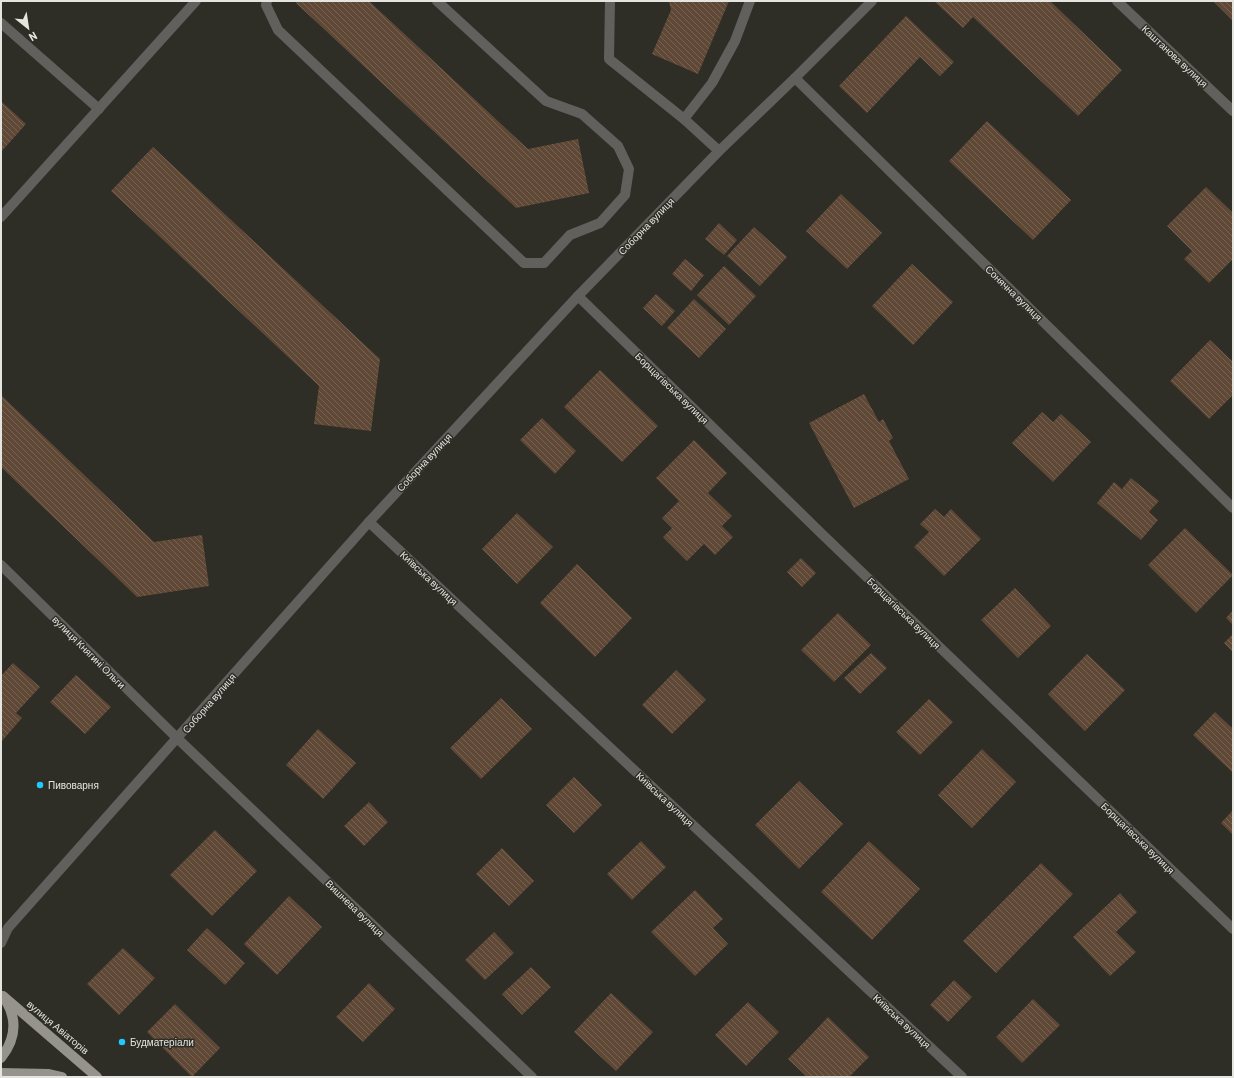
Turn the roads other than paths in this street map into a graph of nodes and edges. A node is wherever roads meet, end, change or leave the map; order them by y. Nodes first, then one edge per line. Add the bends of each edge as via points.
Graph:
1 (196, 1) edge
2 (267, 1) edge
3 (438, 1) edge
4 (610, 1) edge
5 (750, 1) edge
6 (872, 1) edge
7 (1117, 1) edge
8 (1, 23) edge
9 (795, 78) junction
10 (99, 109) junction
11 (1233, 111) edge
12 (684, 119) junction
13 (719, 151) junction
14 (1, 217) edge
15 (578, 296) junction
16 (1233, 508) edge
17 (369, 522) junction
18 (1, 565) edge
19 (177, 738) junction
20 (1233, 929) edge
21 (1, 943) edge
22 (2, 995) edge
23 (1, 1058) edge
24 (1, 1073) edge
25 (62, 1077) edge
26 (97, 1077) edge
27 (532, 1077) edge
28 (962, 1077) edge

1 - 10 street
2 - 3 street via 266,5 278,30 524,263 544,263 570,235 600,223 625,195 628,169 618,146 582,114 546,101
4 - 12 street via 609,59
5 - 12 street via 732,47 712,83
6 - 9 street, Соборна вулиця
7 - 11 street, Каштанова вулиця
8 - 10 street
9 - 13 street, Соборна вулиця
9 - 16 street, Сонячна вулиця
10 - 14 street
12 - 13 street
13 - 15 street, Соборна вулиця
15 - 17 street, Соборна вулиця
15 - 20 street, Борщагівська вулиця
17 - 19 street, Соборна вулиця
17 - 28 street, Київська вулиця
18 - 19 street, вулиця Княгині Ольги
19 - 21 street, Соборна вулиця via 8,928
19 - 27 street, Вишнева вулиця
22 - 23 main road via 10,1008 14,1022 13,1036
22 - 26 main road, вулиця Авіаторів
24 - 25 main road via 49,1074

